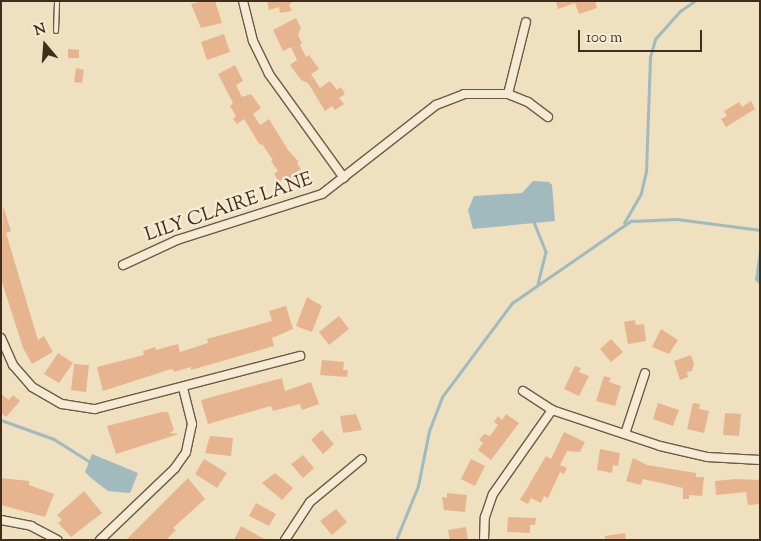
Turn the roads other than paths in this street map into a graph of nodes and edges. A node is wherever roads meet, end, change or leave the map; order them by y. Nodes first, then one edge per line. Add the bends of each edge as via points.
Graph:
1 (57, 1) edge
2 (243, 1) edge
3 (526, 22) dead end
4 (56, 32) dead end
5 (508, 94) junction
6 (548, 117) dead end
7 (344, 178) junction
8 (123, 265) dead end
9 (1, 338) edge
10 (300, 356) dead end
11 (645, 373) dead end
12 (183, 388) junction
13 (523, 391) dead end
14 (552, 410) junction
15 (625, 434) junction
16 (362, 458) dead end
17 (760, 460) edge
18 (1, 520) edge
19 (57, 540) edge
20 (100, 540) edge
21 (285, 540) edge
22 (484, 540) edge

1 - 4 lane
2 - 7 street via 253,41 269,74
3 - 5 street
5 - 6 street, LILY CLAIRE LANE via 528,102
5 - 7 street, LILY CLAIRE LANE via 464,94 436,105
7 - 8 street, LILY CLAIRE LANE via 322,194 177,240
9 - 12 street via 25,380 50,399 74,407 111,407
10 - 12 street
11 - 15 street
12 - 20 street via 192,424 186,452 175,468
13 - 14 street
14 - 15 street
14 - 22 street via 493,494 485,517
15 - 17 street via 707,457
16 - 21 street via 310,502
18 - 19 street via 31,526

